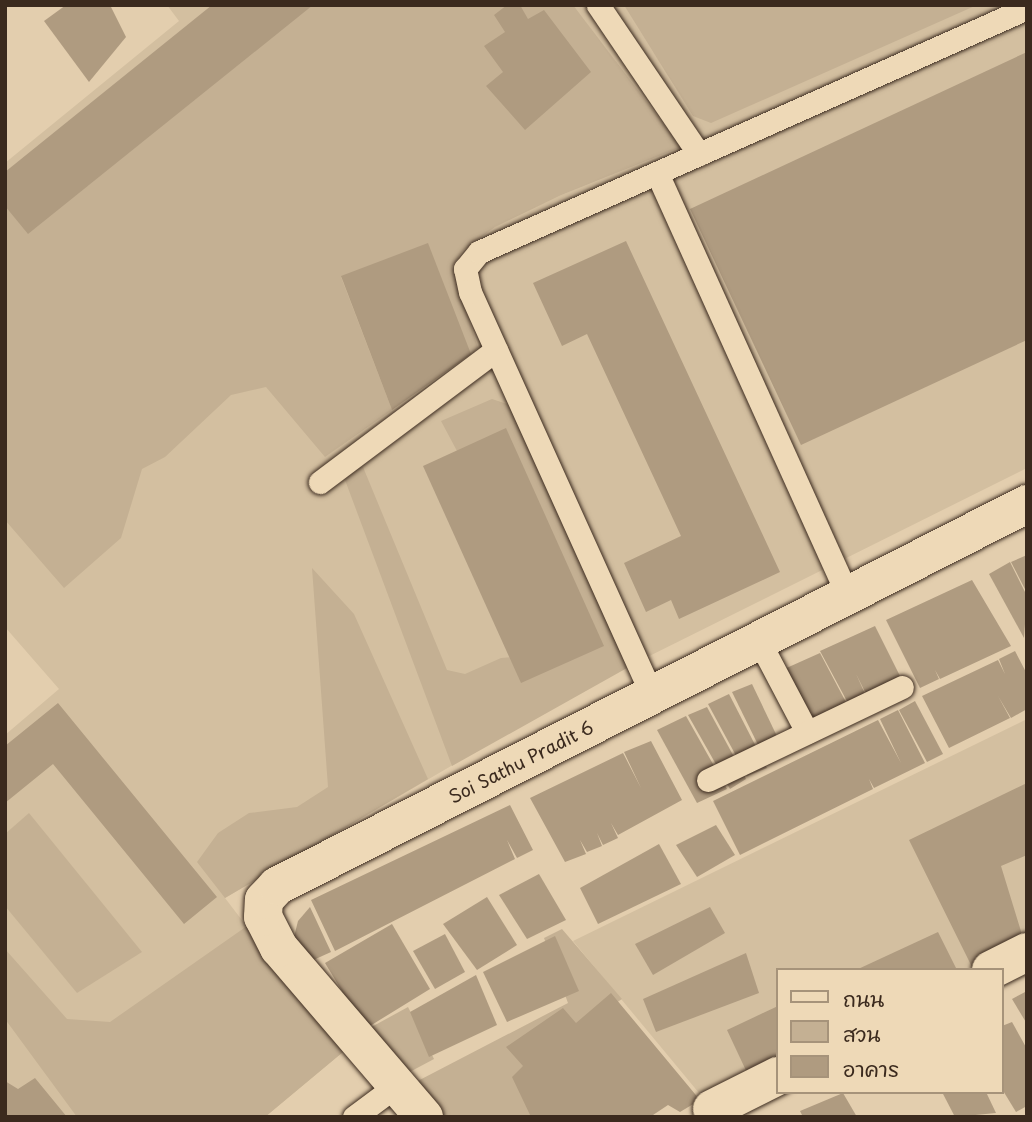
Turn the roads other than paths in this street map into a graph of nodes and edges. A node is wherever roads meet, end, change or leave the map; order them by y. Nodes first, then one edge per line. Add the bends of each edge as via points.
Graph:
1 (598, 5) edge
2 (1027, 8) edge
3 (699, 154) junction
4 (657, 173) junction
5 (496, 350) junction
6 (320, 482) dead end
7 (1027, 504) edge
8 (848, 596) junction
9 (759, 641) junction
10 (902, 687) dead end
11 (652, 695) junction
12 (807, 732) junction
13 (708, 780) dead end
14 (1027, 952) edge
15 (995, 968) edge
16 (776, 1077) edge
17 (397, 1085) junction
18 (712, 1109) dead end
19 (354, 1117) edge
20 (424, 1117) edge

1 - 3 lane
2 - 3 lane
3 - 4 lane
4 - 5 lane via 479,252 465,269 470,292
4 - 8 lane
5 - 6 lane
5 - 11 lane
7 - 8 street, Soi Sathu Pradit 6
8 - 9 street, Soi Sathu Pradit 6
9 - 11 street, Soi Sathu Pradit 6
9 - 12 lane
10 - 12 lane
11 - 17 street, Soi Sathu Pradit 6 via 277,886 264,900 263,917 279,948
12 - 13 lane
14 - 15 street
16 - 18 street
17 - 19 lane
17 - 20 street, Soi Sathu Pradit 6

